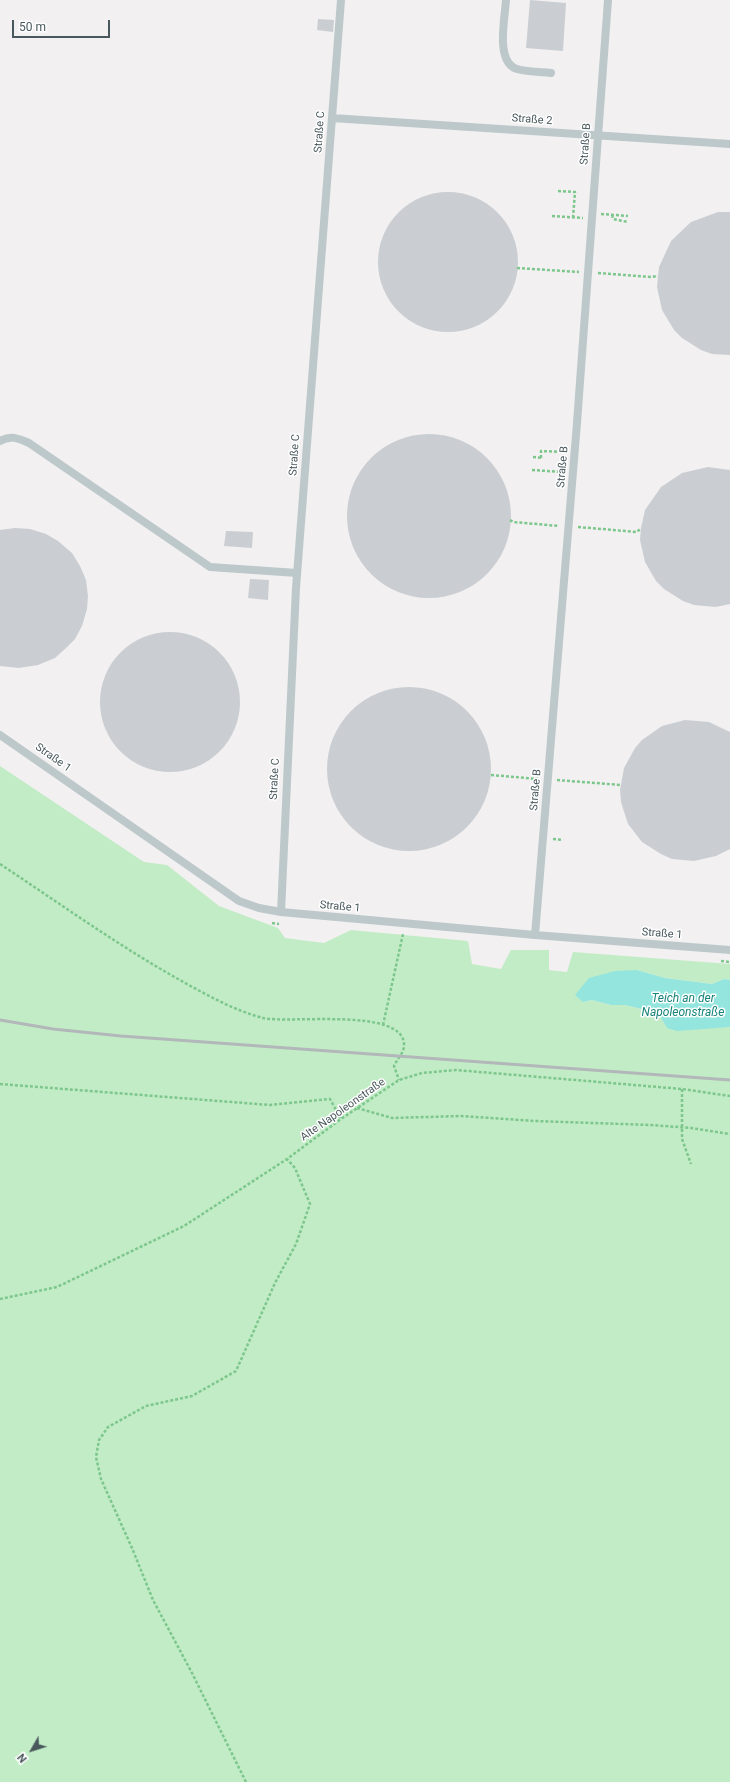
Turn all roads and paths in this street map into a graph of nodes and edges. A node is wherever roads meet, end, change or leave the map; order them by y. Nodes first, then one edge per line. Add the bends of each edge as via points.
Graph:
1 (341, 0) edge
2 (506, 0) edge
3 (608, 0) edge
4 (551, 73) dead end
5 (332, 118) junction
6 (598, 135) junction
7 (730, 144) edge
8 (558, 191) dead end
9 (602, 214) dead end
10 (612, 215) junction
11 (552, 216) dead end
12 (628, 216) dead end
13 (572, 218) junction
14 (583, 218) dead end
15 (628, 222) dead end
16 (517, 268) dead end
17 (574, 272) dead end
18 (600, 274) dead end
19 (658, 276) dead end
20 (0, 441) edge
21 (558, 452) dead end
22 (534, 457) dead end
23 (532, 470) dead end
24 (568, 472) dead end
25 (510, 520) dead end
26 (558, 526) dead end
27 (580, 527) dead end
28 (641, 528) dead end
29 (297, 573) junction
30 (0, 735) edge
31 (491, 775) dead end
32 (537, 779) dead end
33 (557, 780) dead end
34 (621, 785) dead end
35 (554, 839) dead end
36 (563, 840) dead end
37 (0, 864) edge
38 (281, 912) junction
39 (403, 934) dead end
40 (535, 935) junction
41 (730, 950) edge
42 (383, 1025) junction
43 (399, 1080) junction
44 (0, 1084) edge
45 (682, 1089) junction
46 (730, 1096) edge
47 (357, 1108) junction
48 (341, 1119) junction
49 (682, 1128) junction
50 (730, 1134) edge
51 (288, 1159) junction
52 (691, 1164) dead end
53 (0, 1299) edge
54 (246, 1782) edge

1 - 5 lane, Straße C
2 - 4 lane via 503,43 506,60 517,69
3 - 6 lane, Straße B
5 - 6 lane, Straße 2
5 - 29 lane, Straße C
6 - 7 lane, Straße 2
6 - 40 lane, Straße B
8 - 13 path via 575,192
9 - 10 path
10 - 12 path
10 - 15 path via 613,219
11 - 13 path
13 - 14 path
16 - 17 path
18 - 19 path
20 - 29 lane via 6,437 17,437 29,443 210,567
21 - 22 path via 541,451 542,458
23 - 24 path
25 - 26 path
27 - 28 path via 637,532
29 - 38 lane, Straße C
30 - 38 lane, Straße 1 via 239,901
31 - 32 path
33 - 34 path
35 - 36 path
37 - 42 path via 158,968 235,1009 274,1020 350,1020
38 - 40 lane, Straße 1
39 - 42 path
40 - 41 lane, Straße 1
42 - 43 path via 398,1032 403,1038 404,1047 394,1066
43 - 45 path, Alte Napoleonstraße via 422,1072 456,1070
43 - 47 path, Alte Napoleonstraße
44 - 48 path via 270,1105 330,1099
45 - 46 path, Alte Napoleonstraße
45 - 49 path
47 - 48 path, Alte Napoleonstraße
47 - 49 path via 392,1118 461,1116
48 - 51 path, Alte Napoleonstraße
49 - 50 path
49 - 52 path via 682,1139
51 - 53 path, Alte Napoleonstraße via 184,1226 57,1287
51 - 54 path via 295,1168 310,1204 296,1244 275,1283 236,1370 192,1396 146,1406 108,1427 99,1440 96,1457 101,1479 153,1600

